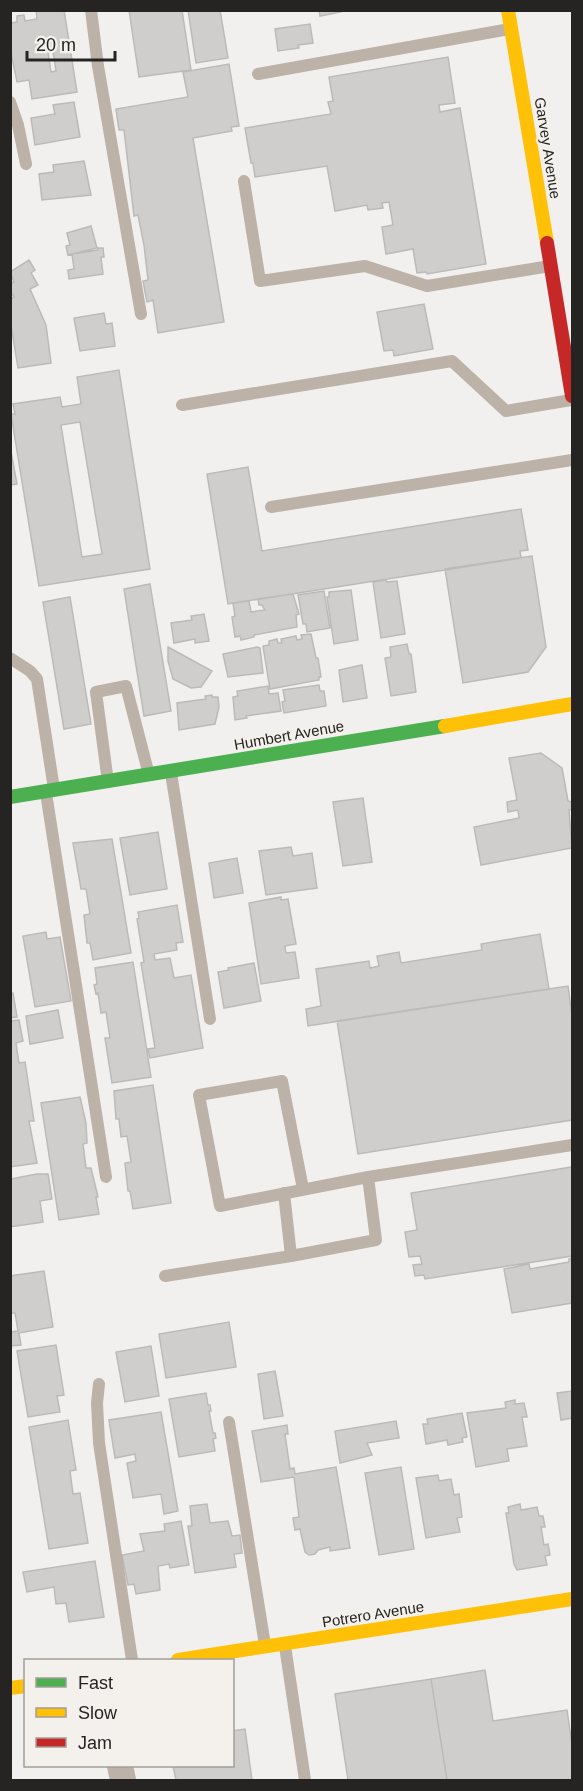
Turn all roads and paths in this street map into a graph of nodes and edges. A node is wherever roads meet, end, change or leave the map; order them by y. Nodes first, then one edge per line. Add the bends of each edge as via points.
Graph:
1 (91, 10) edge
2 (508, 10) edge
3 (511, 28) junction
4 (258, 74) dead end
5 (10, 102) edge
6 (26, 164) dead end
7 (244, 181) dead end
8 (551, 266) junction
9 (141, 314) dead end
10 (573, 398) edge
11 (182, 405) dead end
12 (573, 460) edge
13 (271, 507) dead end
14 (10, 658) edge
15 (573, 704) edge
16 (171, 772) junction
17 (149, 776) junction
18 (108, 782) junction
19 (50, 791) junction
20 (10, 797) edge
21 (210, 1019) dead end
22 (573, 1145) edge
23 (106, 1177) dead end
24 (368, 1177) junction
25 (303, 1190) junction
26 (284, 1193) junction
27 (291, 1256) junction
28 (165, 1276) dead end
29 (99, 1384) dead end
30 (229, 1422) dead end
31 (573, 1599) edge
32 (285, 1644) junction
33 (265, 1647) junction
34 (132, 1659) edge
35 (185, 1659) edge
36 (305, 1780) edge

1 - 9 lane
2 - 3 street, Garvey Avenue
3 - 4 lane
3 - 8 street, Garvey Avenue
5 - 6 lane
7 - 8 lane via 260,281 365,266 427,286
8 - 10 street, Garvey Avenue
10 - 11 lane via 506,411 452,362
12 - 13 lane
14 - 19 lane via 38,679
15 - 16 street, Humbert Avenue
16 - 17 street, Humbert Avenue
16 - 21 lane
17 - 18 street, Humbert Avenue
17 - 18 lane via 126,687 95,693
18 - 19 street, Humbert Avenue
19 - 20 street, Humbert Avenue
19 - 23 lane
22 - 24 lane
24 - 25 lane
24 - 27 lane via 376,1240
25 - 26 lane
25 - 26 lane via 282,1081 199,1095 220,1206
26 - 27 lane
27 - 28 lane
29 - 34 lane via 99,1443
30 - 33 lane
31 - 32 street, Potrero Avenue
32 - 33 street, Potrero Avenue
32 - 36 lane
33 - 35 street, Potrero Avenue

